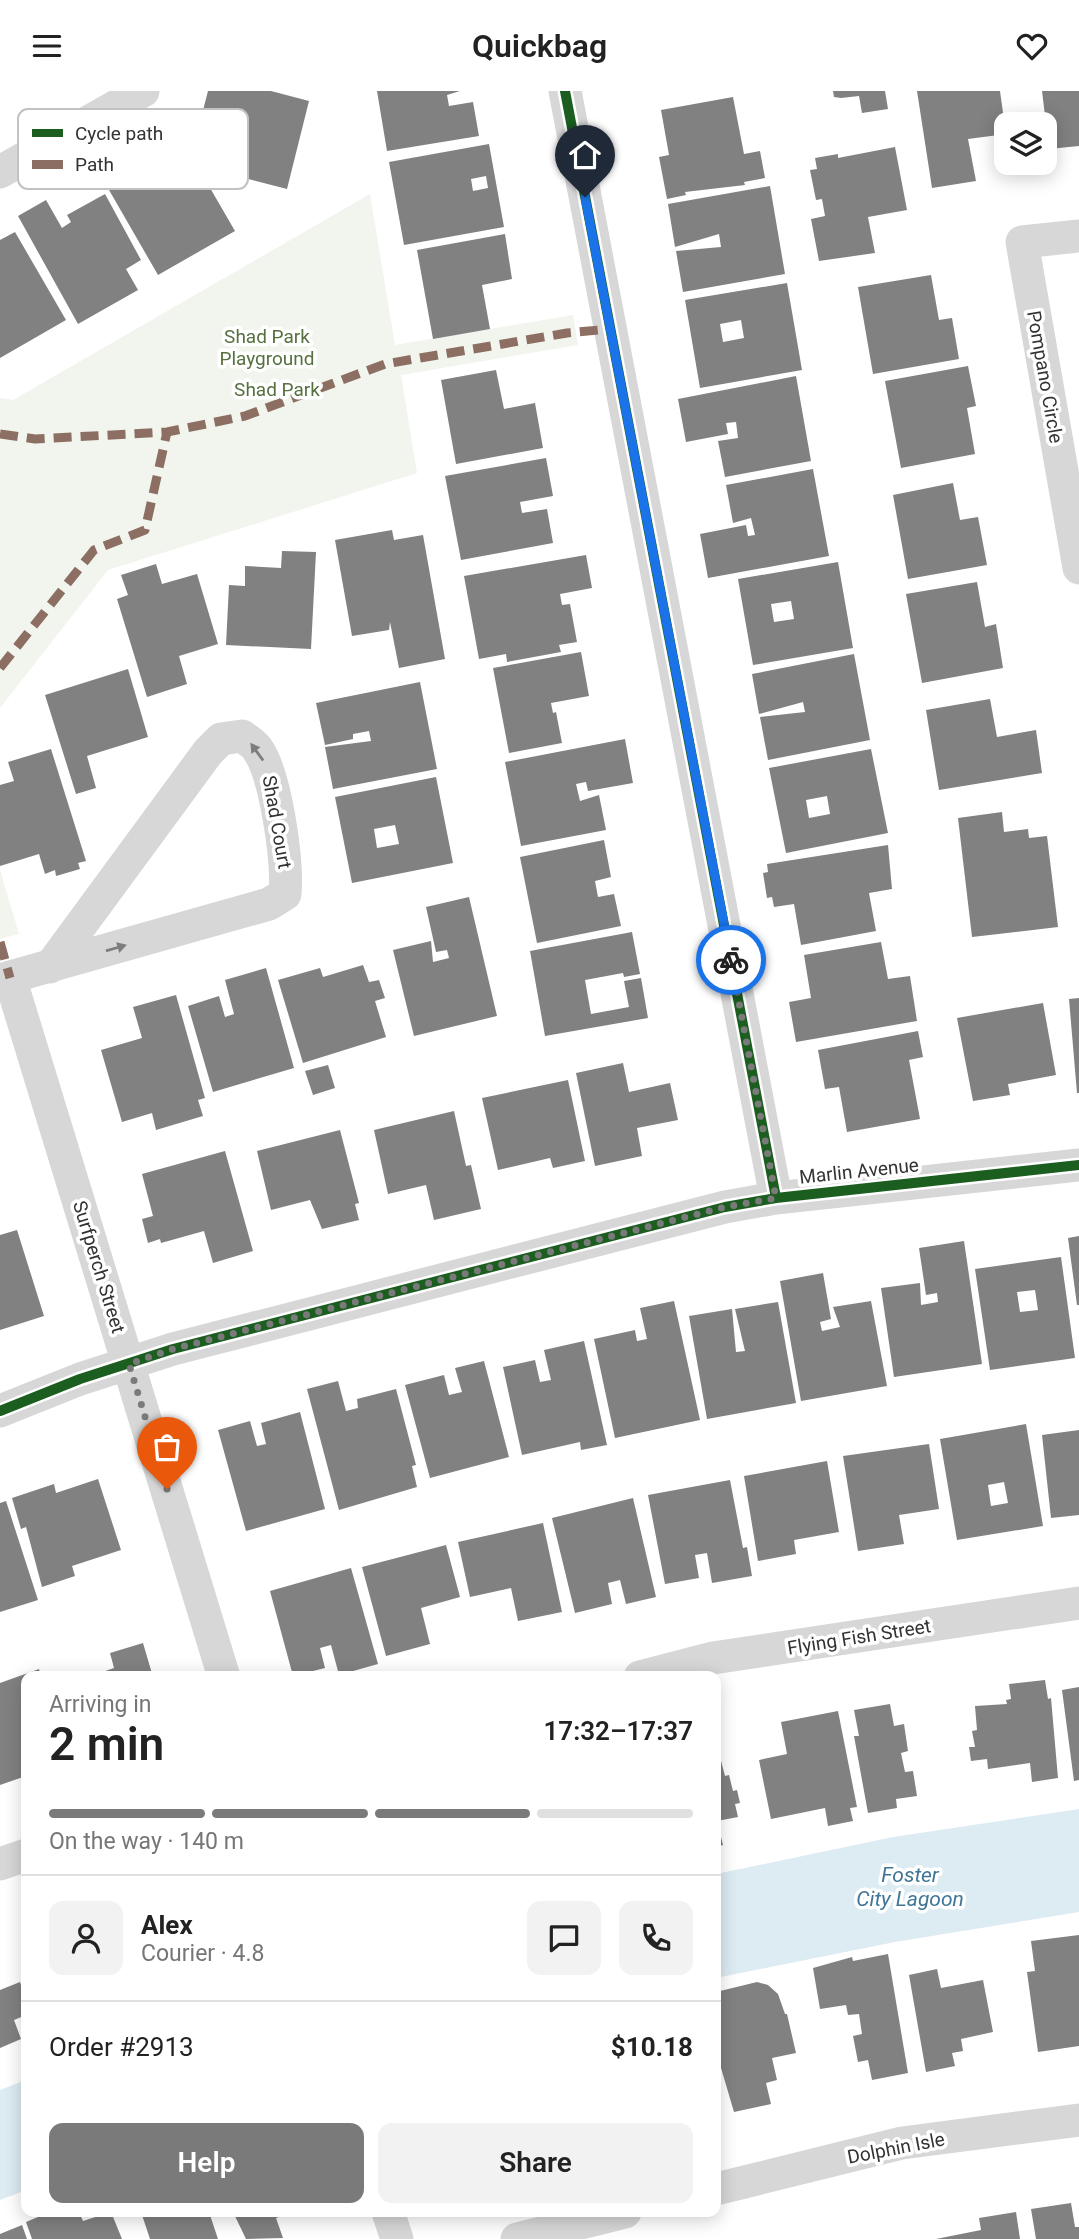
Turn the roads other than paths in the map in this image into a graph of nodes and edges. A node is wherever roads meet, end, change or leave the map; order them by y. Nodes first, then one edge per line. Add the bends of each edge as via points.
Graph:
1 (143, 91) edge
2 (565, 91) edge
3 (112, 109) edge
4 (18, 163) edge
5 (0, 173) edge
6 (1079, 236) edge
7 (1079, 568) edge
8 (50, 967) junction
9 (5, 979) edge
10 (1079, 1165) edge
11 (776, 1198) junction
12 (129, 1364) junction
13 (0, 1411) edge
14 (1079, 1603) edge
15 (222, 1671) edge
16 (663, 1671) edge
17 (21, 1857) edge
18 (0, 1864) edge
19 (1079, 2120) edge
20 (721, 2188) edge
21 (390, 2217) edge
22 (605, 2217) edge
23 (397, 2239) edge
24 (517, 2239) edge

1 - 3 street
2 - 11 street
4 - 5 street
6 - 7 street, Pompano Circle via 1021,242
8 -> 8 street, Shad Court via 269,904 285,894 288,870 269,771 257,748 242,736 221,739 208,752
8 - 9 street, Shad Court
9 - 12 street, Surfperch Street
10 - 11 street, Marlin Avenue
11 - 12 street, Marlin Avenue via 725,1207
12 - 13 street, Marlin Avenue
12 - 15 street, Surfperch Street
14 - 16 street, Flying Fish Street via 713,1658
17 - 18 street
19 - 20 street, Dolphin Isle via 902,2143
21 - 23 street
22 - 24 street

